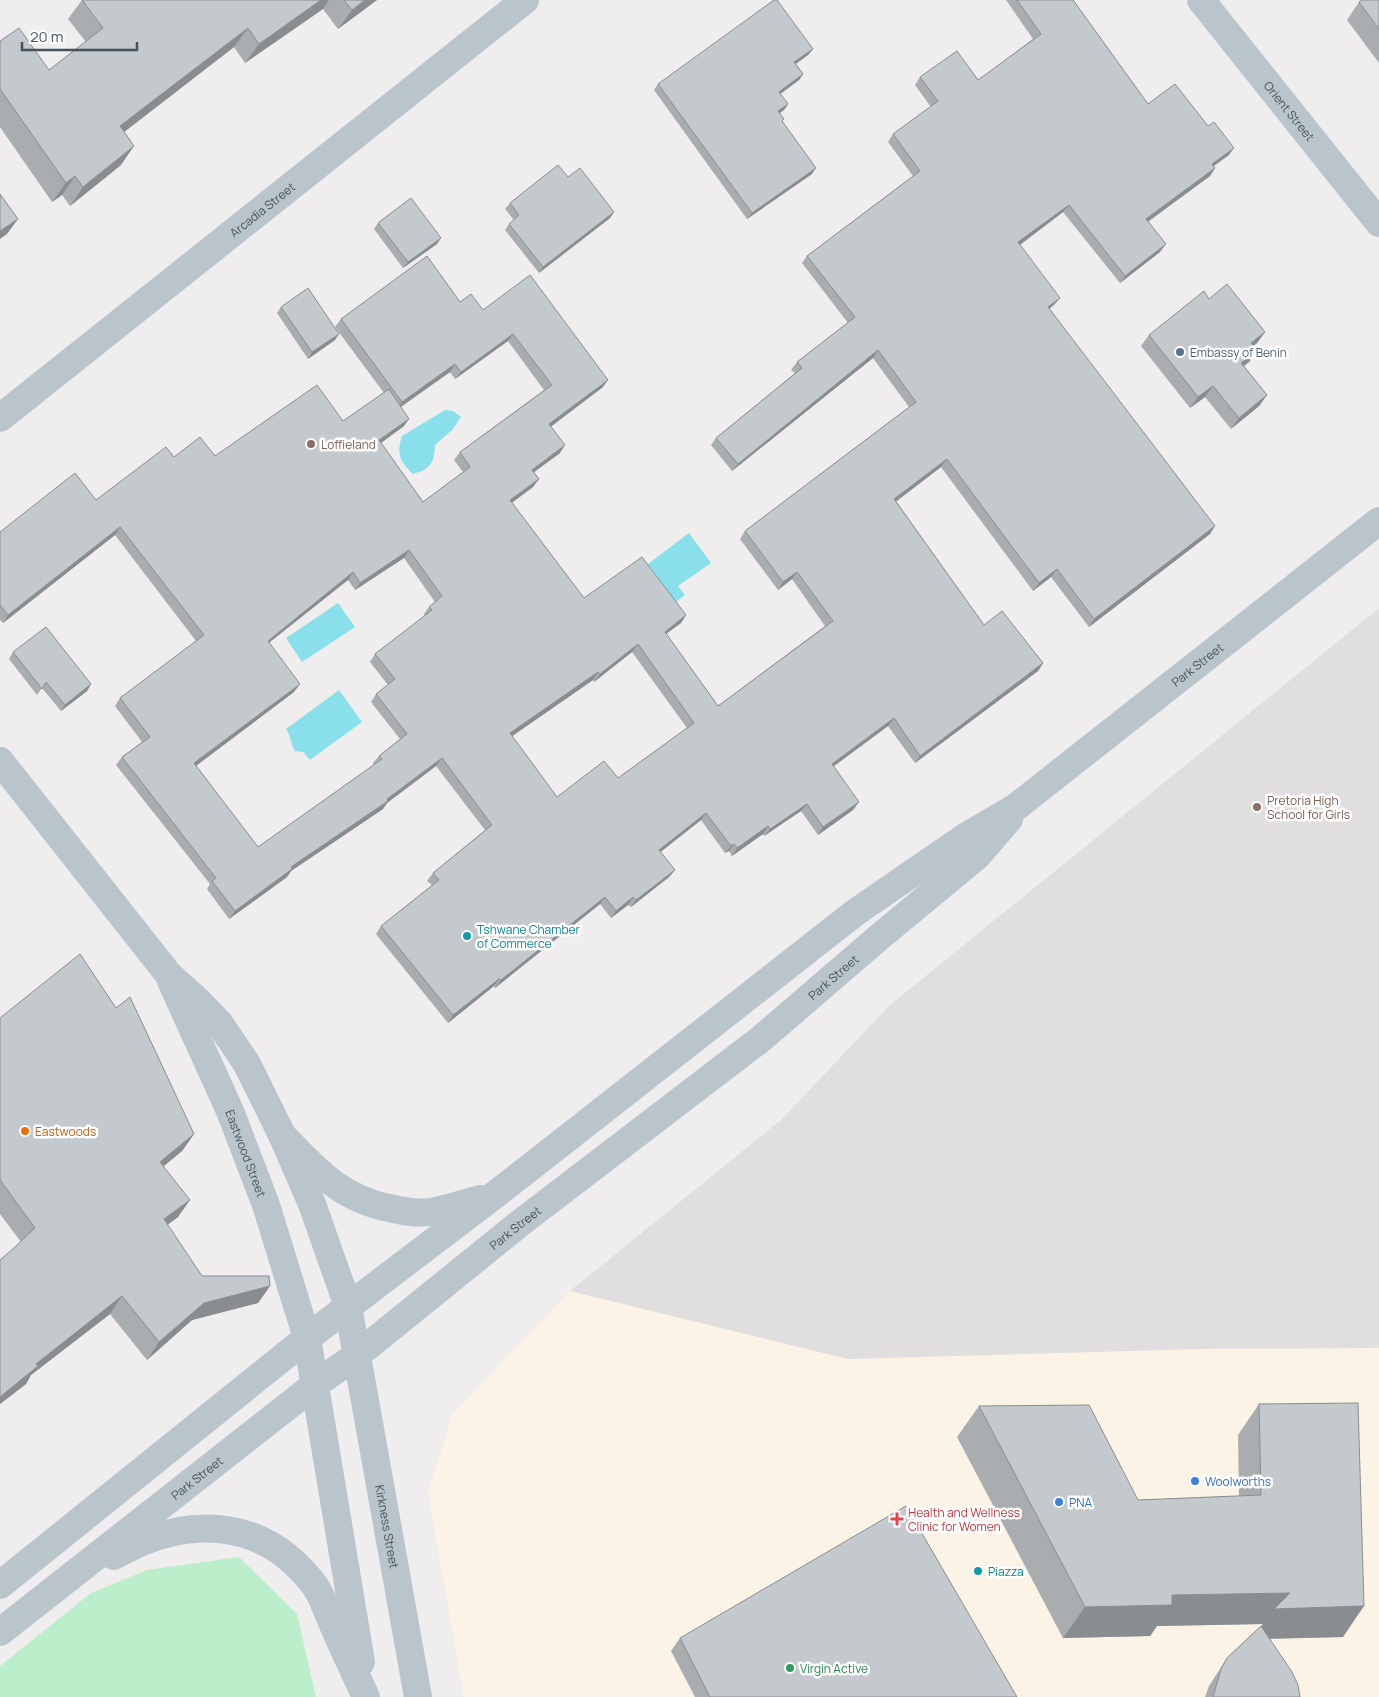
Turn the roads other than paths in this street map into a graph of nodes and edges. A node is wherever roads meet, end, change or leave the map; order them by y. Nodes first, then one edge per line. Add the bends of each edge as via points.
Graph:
1 (525, 0) edge
2 (1201, 0) edge
3 (1379, 223) edge
4 (0, 418) edge
5 (1379, 521) edge
6 (0, 761) edge
7 (1016, 807) junction
8 (169, 975) junction
9 (282, 1135) junction
10 (496, 1194) junction
11 (348, 1306) junction
12 (307, 1338) junction
13 (357, 1355) junction
14 (316, 1384) junction
15 (0, 1585) edge
16 (43, 1598) junction
17 (0, 1632) edge
18 (366, 1697) edge
19 (418, 1697) edge

1 - 4 street, Arcadia Street
2 - 3 street, Orient Street
5 - 7 street, Park Street
6 - 8 street, Eastwood Street
7 - 10 street, Park Street via 965,837 856,912
7 - 13 street, Park Street via 1003,828 977,856 762,1038 519,1224
8 - 9 street, Eastwood Street via 198,1000 238,1048
8 - 12 street, Eastwood Street via 230,1111 269,1213
9 - 10 street via 315,1170 348,1195 374,1206 434,1212
9 - 11 street, Eastwood Street
10 - 11 street, Park Street
11 - 12 street, Park Street
11 - 13 street, Kirkness Street
12 - 14 street, Eastwood Street
12 - 15 street, Park Street
13 - 14 street, Park Street
13 - 19 street, Kirkness Street
14 - 16 street, Park Street
14 - 18 street
16 - 17 street, Park Street
16 - 18 street via 127,1548 169,1532 218,1528 261,1538 291,1558 316,1587

